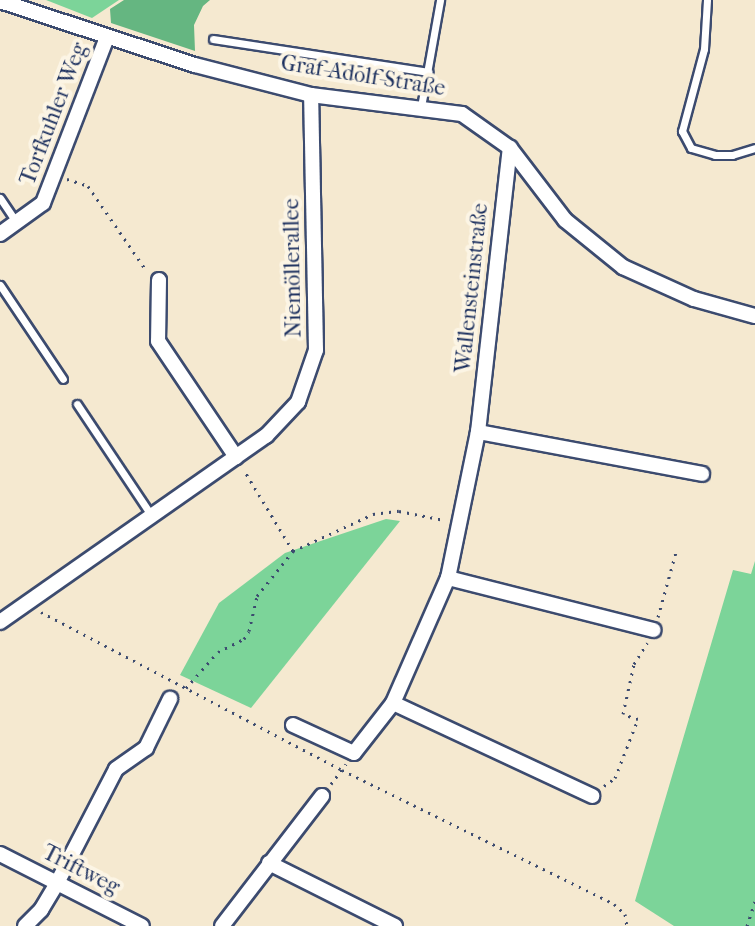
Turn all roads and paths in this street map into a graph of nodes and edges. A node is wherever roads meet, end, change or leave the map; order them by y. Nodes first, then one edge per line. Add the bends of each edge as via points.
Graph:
1 (440, 0) edge
2 (707, 0) edge
3 (0, 1) edge
4 (107, 37) junction
5 (213, 39) dead end
6 (428, 72) junction
7 (311, 95) junction
8 (421, 107) junction
9 (510, 148) junction
10 (755, 148) edge
11 (54, 174) junction
12 (0, 198) edge
13 (16, 222) junction
14 (0, 234) edge
15 (159, 280) joint
16 (0, 285) edge
17 (755, 316) edge
18 (63, 379) dead end
19 (77, 404) dead end
20 (478, 432) junction
21 (236, 457) junction
22 (702, 474) dead end
23 (151, 515) junction
24 (461, 523) junction
25 (293, 551) junction
26 (676, 552) dead end
27 (448, 578) junction
28 (24, 603) junction
29 (0, 622) edge
30 (654, 630) junction
31 (186, 688) junction
32 (170, 699) dead end
33 (393, 703) junction
34 (293, 725) dead end
35 (354, 753) junction
36 (342, 770) junction
37 (322, 796) joint
38 (592, 796) joint
39 (0, 854) edge
40 (269, 863) junction
41 (57, 883) junction
42 (755, 901) edge
43 (25, 926) edge
44 (142, 926) edge
45 (222, 926) edge
46 (395, 926) edge
47 (627, 926) edge
48 (747, 926) edge

1 - 6 lane
2 - 10 lane via 704,49 682,131 691,148 715,155
3 - 4 street, Graf-Adolf-Straße
4 - 7 street, Graf-Adolf-Straße
4 - 11 street, Torfkuhler Weg
5 - 6 lane
6 - 8 lane
7 - 8 street, Graf-Adolf-Straße
7 - 21 street, Niemöllerallee via 316,350 298,402 266,436
8 - 9 street, Graf-Adolf-Straße via 462,114
9 - 17 street, Graf-Adolf-Straße via 565,220 623,267 694,299
9 - 20 street, Wallensteinstraße
11 - 13 street, Torfkuhler Weg via 43,203
11 - 15 path via 88,186 145,269
12 - 13 lane
13 - 14 street, Torfkuhler Weg
15 - 21 street via 158,341
16 - 18 lane
19 - 23 lane
20 - 22 street
20 - 24 street, Wallensteinstraße
21 - 23 street, Niemöllerallee
21 - 25 path
23 - 28 street, Niemöllerallee
24 - 25 path via 399,511 373,514
24 - 27 street, Wallensteinstraße
25 - 31 path via 257,596 244,639 218,652
26 - 30 path
27 - 30 street
27 - 33 street, Wallensteinstraße
28 - 29 street, Niemöllerallee
28 - 31 path
30 - 38 path via 634,664 623,714 638,719 615,778
31 - 36 path
32 - 41 street via 146,748 116,769
33 - 35 street, Wallensteinstraße
33 - 38 street
34 - 35 street
35 - 36 path
36 - 37 path
36 - 47 path via 614,904 625,914
37 - 40 street
39 - 41 street, Triftweg
40 - 45 street
40 - 46 street
41 - 43 street
41 - 44 street, Triftweg
42 - 48 path

